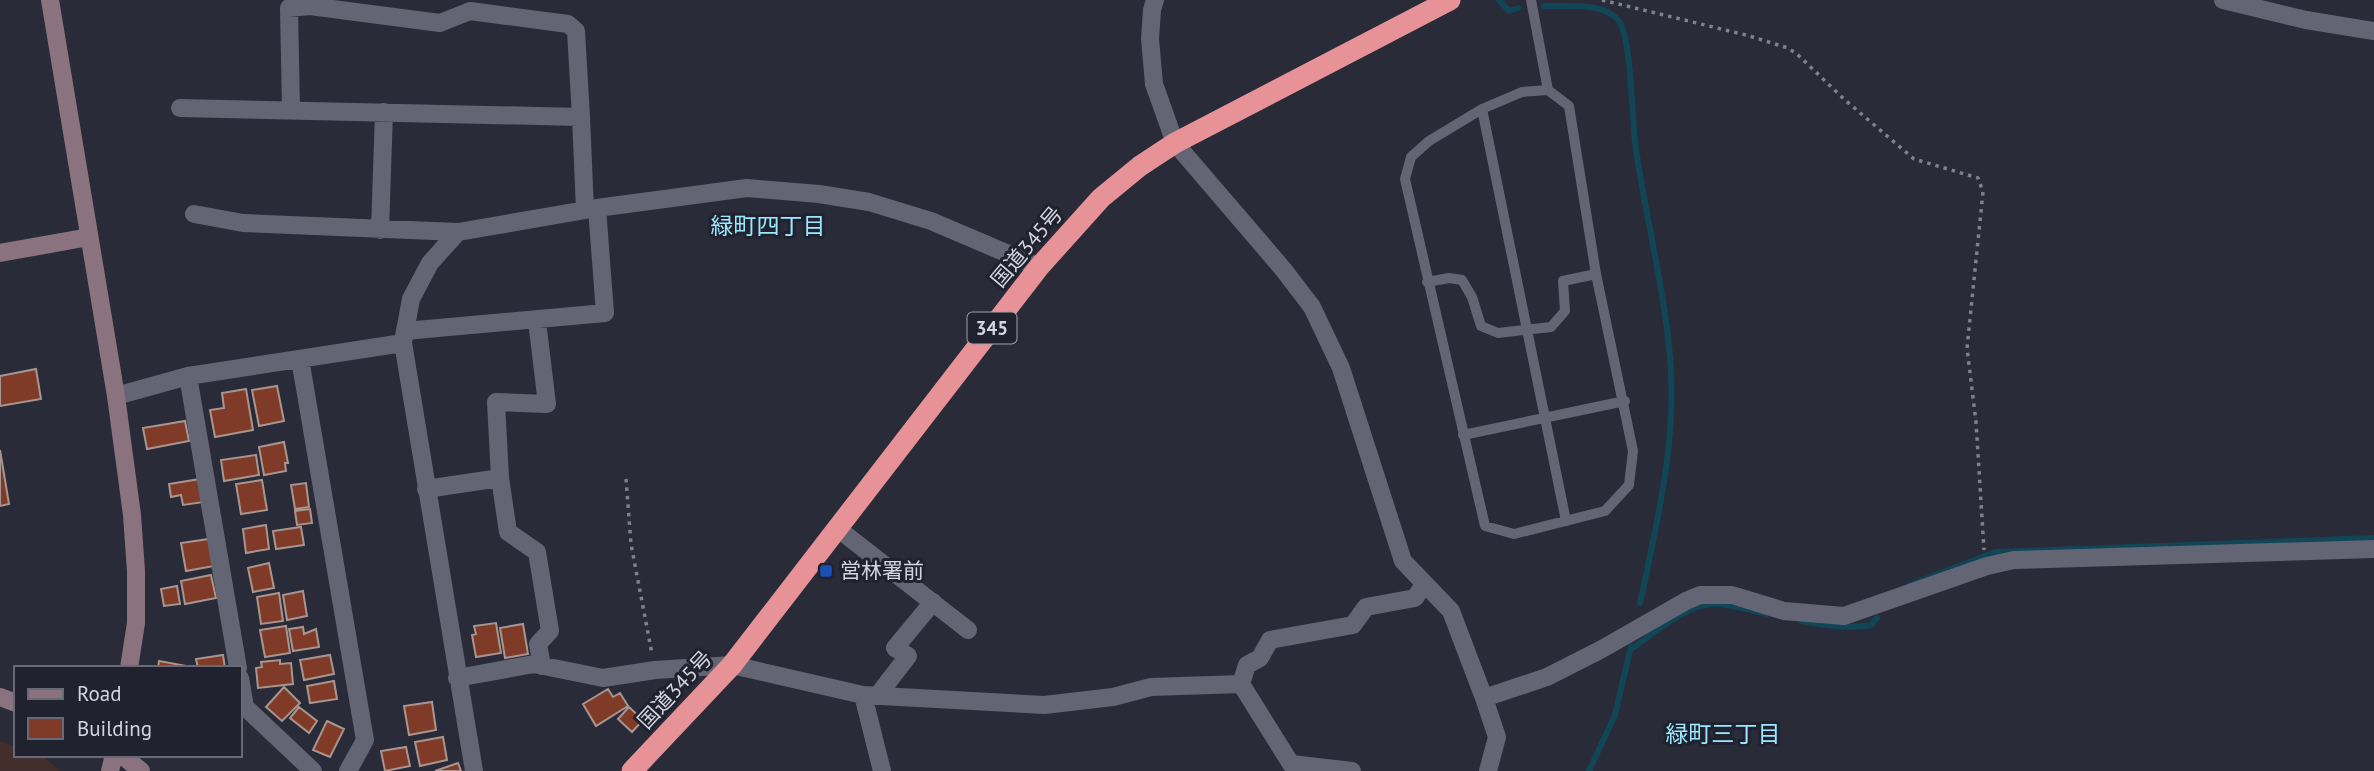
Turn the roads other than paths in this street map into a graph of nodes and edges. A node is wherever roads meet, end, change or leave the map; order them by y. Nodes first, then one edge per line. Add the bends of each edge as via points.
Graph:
1 (50, 0) edge
2 (1155, 0) edge
3 (1450, 0) edge
4 (1531, 0) edge
5 (2223, 0) edge
6 (2374, 31) edge
7 (1548, 90) junction
8 (180, 108) dead end
9 (1482, 109) junction
10 (291, 110) junction
11 (384, 112) junction
12 (581, 117) junction
13 (1175, 143) junction
14 (591, 209) junction
15 (194, 214) dead end
16 (380, 230) junction
17 (458, 232) junction
18 (89, 237) junction
19 (0, 253) edge
20 (1039, 267) junction
21 (1596, 274) junction
22 (1427, 282) junction
23 (537, 321) junction
24 (1528, 330) junction
25 (404, 337) junction
26 (300, 359) junction
27 (188, 376) junction
28 (116, 396) junction
29 (1625, 401) junction
30 (1547, 419) junction
31 (1463, 435) junction
32 (500, 478) junction
33 (426, 489) junction
34 (1566, 520) junction
35 (838, 528) junction
36 (2374, 549) edge
37 (1424, 584) junction
38 (933, 602) junction
39 (968, 629) dead end
40 (732, 665) junction
41 (129, 666) edge
42 (238, 666) edge
43 (542, 666) junction
44 (457, 678) junction
45 (1241, 684) junction
46 (242, 690) edge
47 (870, 695) junction
48 (1484, 698) junction
49 (124, 757) edge
50 (1290, 767) edge
51 (141, 771) edge
52 (313, 771) edge
53 (348, 771) edge
54 (474, 771) edge
55 (632, 771) edge
56 (883, 771) edge
57 (1352, 771) edge
58 (1488, 771) edge

1 - 18 street
2 - 13 street via 1150,39 1154,84
3 - 13 highway, 国道345号 / 345
4 - 7 lane
5 - 6 street
7 - 9 lane via 1522,92
7 - 21 lane via 1569,106
8 - 10 street
9 - 22 lane via 1411,157 1405,179
9 - 24 lane
10 - 11 street
10 - 12 street via 289,8 310,6 440,23 470,11 568,24 576,31
11 - 12 street
11 - 16 street
12 - 14 street
13 - 20 highway, 国道345号 / 345 via 1101,198
13 - 37 street via 1312,307 1341,368 1403,561
14 - 17 street
14 - 20 street via 747,188 819,194 869,202 931,221
14 - 23 street via 605,313
15 - 16 street via 243,223
16 - 17 street
17 - 25 street via 430,263 411,299
18 - 19 street
18 - 28 street
20 - 35 highway, 国道345号 / 345
21 - 24 lane via 1563,281 1565,311 1551,327
21 - 29 lane
22 - 24 lane via 1462,280 1481,326 1498,333
22 - 31 lane
23 - 25 street
23 - 32 street via 547,404 496,402
24 - 30 lane
25 - 26 street
25 - 33 street
26 - 27 street
26 - 53 street via 365,740
27 - 28 street
27 - 42 street
28 - 41 street via 136,571 136,623
29 - 30 lane
29 - 34 lane via 1633,451 1629,485 1605,511
30 - 31 lane
30 - 34 lane
31 - 34 lane via 1485,526 1514,534
32 - 33 street
32 - 43 street via 508,533 537,552 550,631 538,644
33 - 44 street
35 - 38 street
35 - 40 highway, 国道345号 / 345
36 - 48 street via 2014,559 1844,616 1784,611 1732,595 1700,595 1547,677
37 - 45 street via 1415,598 1366,607 1353,625 1270,640 1260,659 1247,664
37 - 48 street via 1451,611
38 - 39 street
38 - 47 street via 895,648 908,656
40 - 43 street via 603,678
40 - 47 street
40 - 55 highway, 国道345号 / 345
43 - 44 street
44 - 54 street
45 - 47 street via 1151,687 1044,705
45 - 50 street
46 - 52 street via 245,707
47 - 56 street
48 - 58 street via 1497,737
49 - 51 street
50 - 57 street

